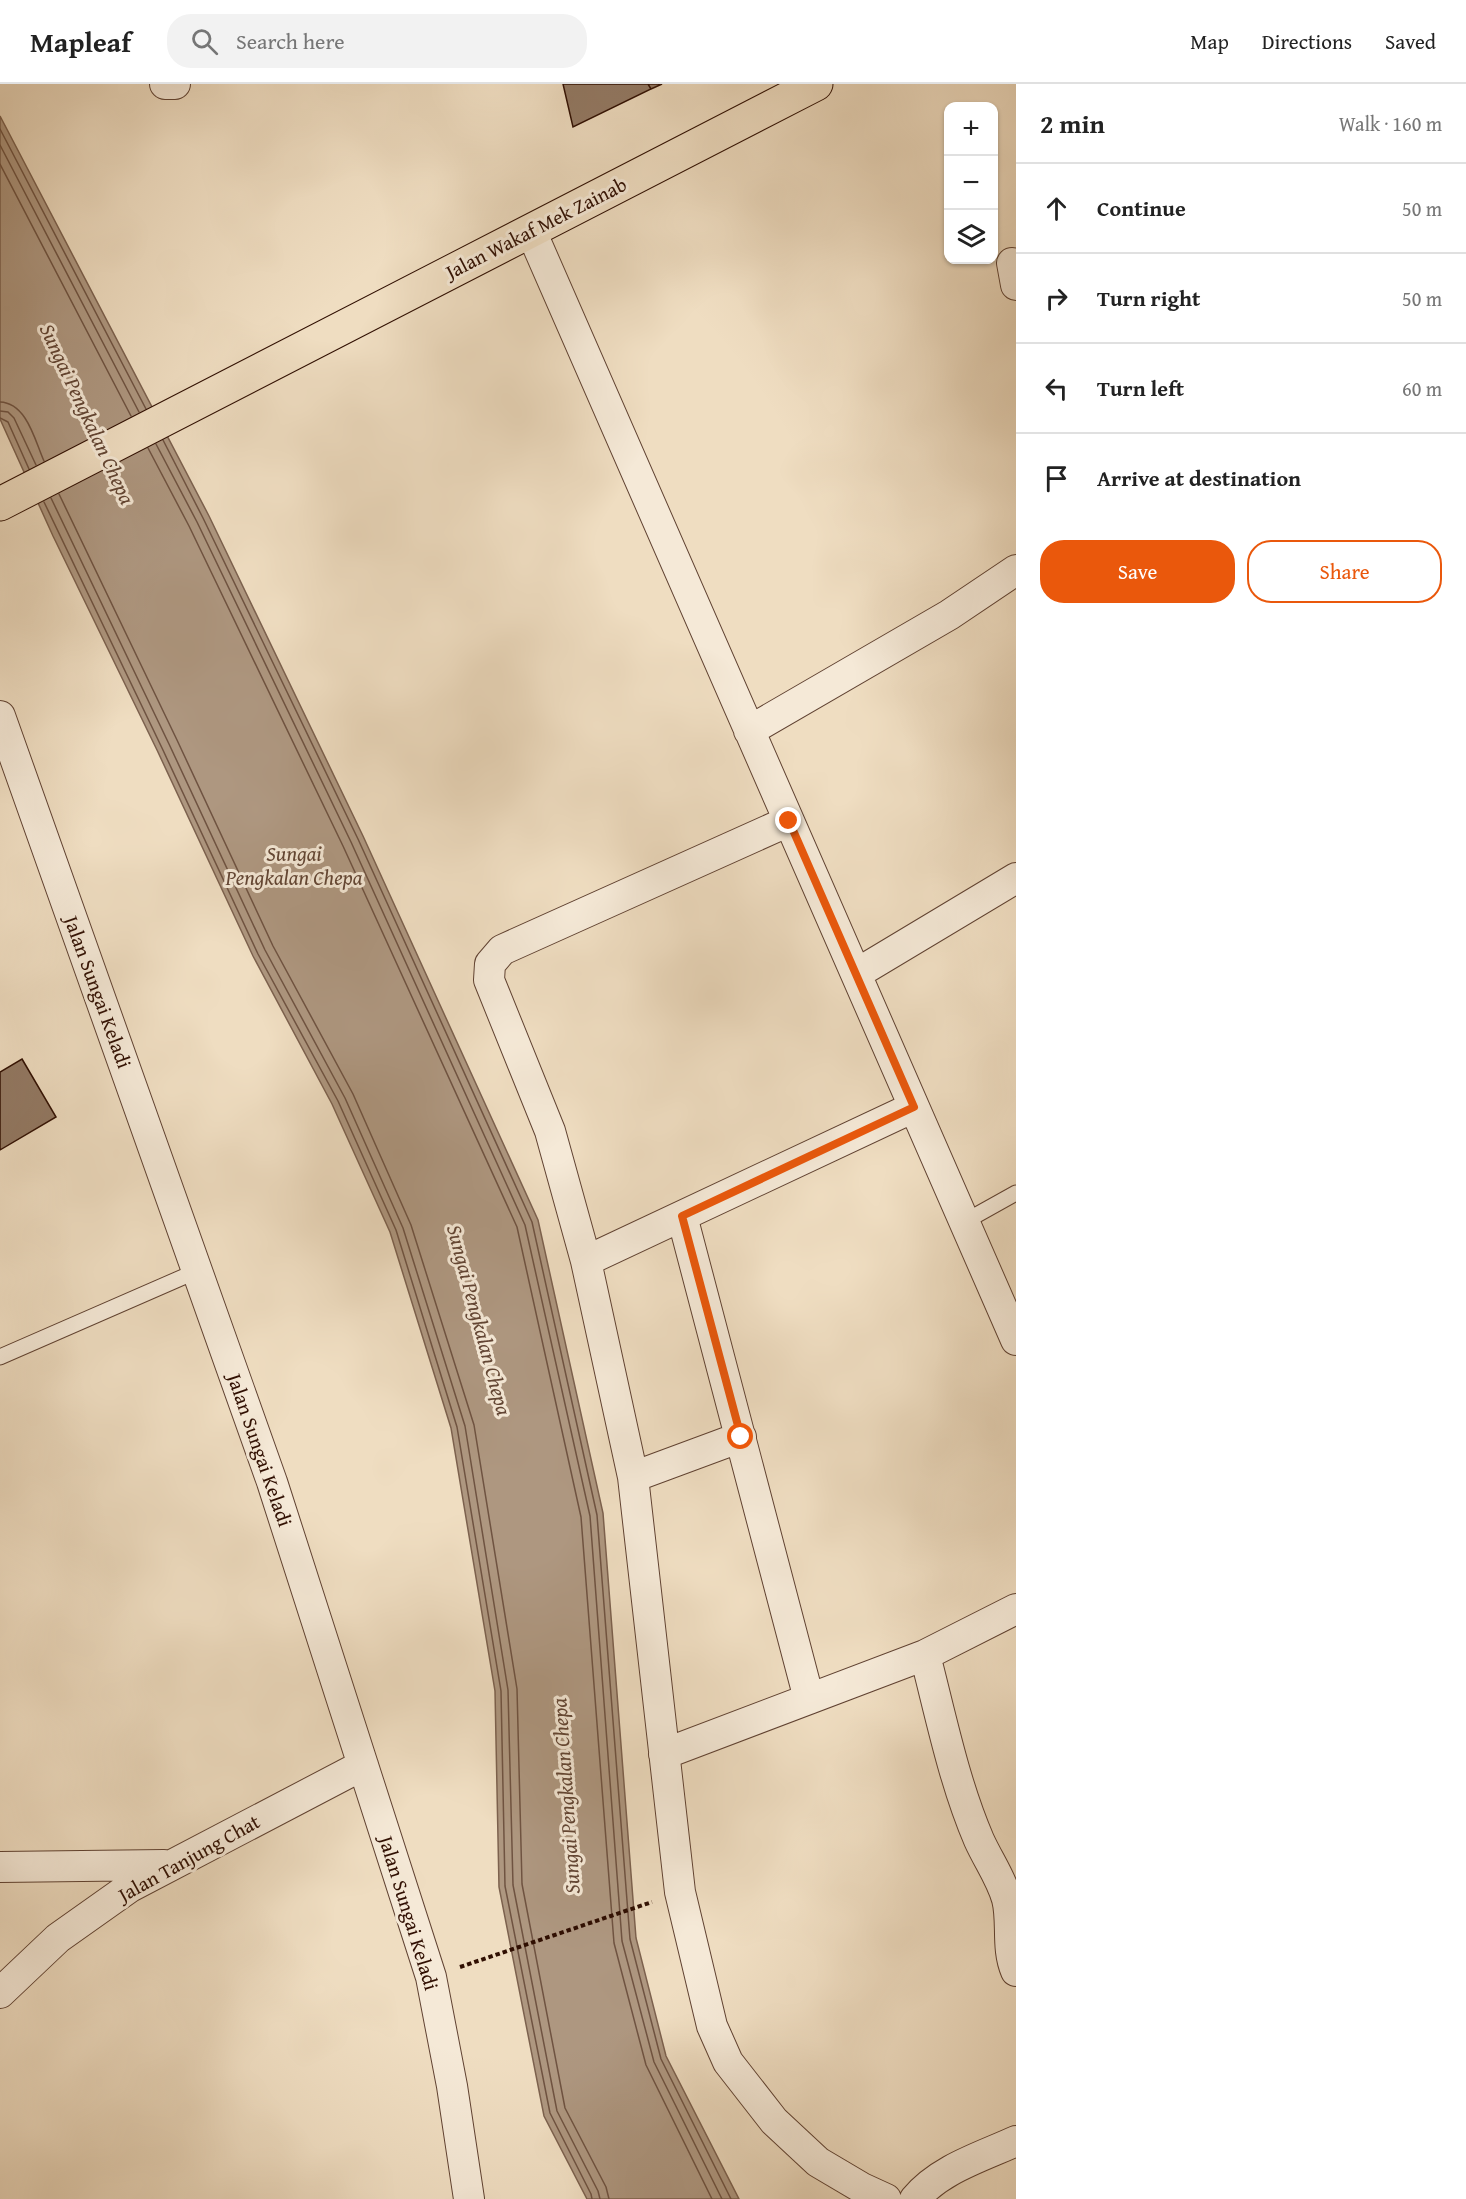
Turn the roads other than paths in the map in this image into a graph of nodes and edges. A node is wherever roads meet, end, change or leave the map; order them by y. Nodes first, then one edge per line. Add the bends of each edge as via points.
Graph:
1 (165, 84) edge
2 (175, 84) edge
3 (814, 86) edge
4 (531, 231) junction
5 (0, 504) edge
6 (1016, 570) edge
7 (0, 716) edge
8 (749, 730) junction
9 (789, 821) junction
10 (1016, 878) edge
11 (856, 974) junction
12 (914, 1107) junction
13 (1016, 1193) edge
14 (682, 1216) junction
15 (964, 1222) junction
16 (586, 1261) junction
17 (197, 1271) junction
18 (1016, 1340) edge
19 (0, 1357) edge
20 (741, 1437) junction
21 (633, 1477) junction
22 (1016, 1609) edge
23 (925, 1655) junction
24 (809, 1699) junction
25 (664, 1754) junction
26 (363, 1765) junction
27 (170, 1865) junction
28 (0, 1867) edge
29 (1016, 1971) edge
30 (0, 1993) edge
31 (1016, 2141) edge
32 (469, 2199) edge
33 (886, 2199) edge
34 (915, 2199) edge

1 - 2 street
3 - 4 main road, Jalan Wakaf Mek Zainab
4 - 5 main road, Jalan Wakaf Mek Zainab
4 - 8 street
6 - 8 street via 949,615
7 - 17 street, Jalan Sungai Keladi
8 - 9 street
9 - 11 street
9 - 16 street via 502,950 490,964 489,980 550,1131
10 - 11 street
11 - 12 street
12 - 14 street
12 - 15 street
13 - 15 lane
14 - 16 street
14 - 20 street
15 - 18 street
16 - 21 street
17 - 19 lane
17 - 26 street, Jalan Sungai Keladi via 272,1482
20 - 21 street
20 - 24 street
21 - 25 street
22 - 23 street
23 - 24 street
23 - 29 street via 956,1773 980,1841 1007,1900
24 - 25 street
25 - 33 street via 680,1892 712,2026 728,2062 774,2121 818,2162
26 - 27 street, Jalan Tanjung Chat
26 - 32 street, Jalan Sungai Keladi via 431,1977
27 - 28 street
27 - 30 street, Jalan Tanjung Chat via 130,1887 58,1938
31 - 34 street via 940,2176

